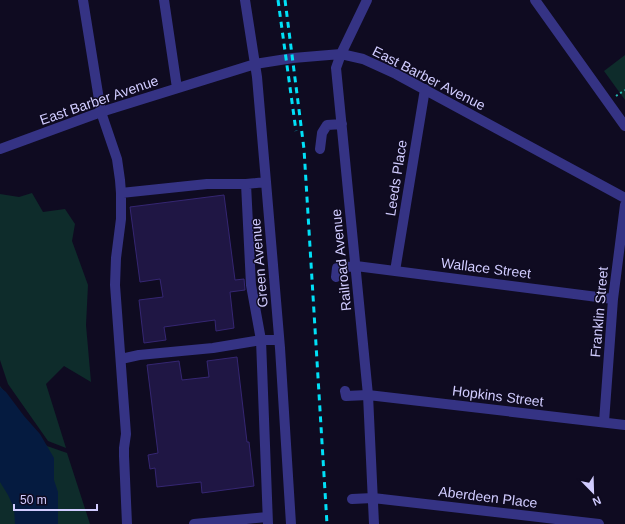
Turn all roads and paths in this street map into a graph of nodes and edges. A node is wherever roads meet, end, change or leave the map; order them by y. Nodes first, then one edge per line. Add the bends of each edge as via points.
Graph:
1 (83, 0) edge
2 (164, 0) edge
3 (245, 0) edge
4 (367, 0) edge
5 (535, 0) edge
6 (341, 54) junction
7 (255, 64) junction
8 (177, 88) junction
9 (425, 89) junction
10 (101, 112) junction
11 (342, 124) junction
12 (625, 126) edge
13 (0, 149) edge
14 (320, 149) dead end
15 (266, 182) junction
16 (246, 184) junction
17 (121, 193) junction
18 (625, 198) edge
19 (625, 206) edge
20 (356, 266) junction
21 (395, 271) junction
22 (336, 277) dead end
23 (613, 299) junction
24 (261, 340) junction
25 (279, 340) junction
26 (120, 359) junction
27 (346, 391) dead end
28 (368, 395) junction
29 (604, 422) junction
30 (625, 425) edge
31 (373, 498) junction
32 (352, 499) dead end
33 (268, 520) edge
34 (127, 524) edge
35 (194, 524) edge
36 (291, 524) edge
37 (374, 524) edge
38 (599, 524) edge

1 - 10 street
2 - 8 street
3 - 7 street, Green Avenue
4 - 6 street, Railroad Avenue
5 - 12 street
6 - 7 street, East Barber Avenue
6 - 9 street, East Barber Avenue via 363,59
6 - 11 street, Railroad Avenue via 336,68
7 - 8 street, East Barber Avenue
7 - 15 street, Green Avenue
8 - 10 street, East Barber Avenue
9 - 18 street, East Barber Avenue
9 - 21 street, Leeds Place
10 - 13 street, East Barber Avenue
10 - 17 street via 117,159
11 - 14 street via 327,125 322,133
11 - 20 street, Railroad Avenue
15 - 16 street
15 - 25 street, Green Avenue
16 - 17 street via 207,184
16 - 24 street via 251,285
17 - 26 street via 115,285
19 - 23 street, Franklin Street
20 - 21 street, Wallace Street
20 - 22 street, Wallace Street via 337,268
20 - 28 street, Railroad Avenue
21 - 23 street, Wallace Street
23 - 29 street, Franklin Street
24 - 25 street
24 - 26 street
24 - 33 street
25 - 36 street, Green Avenue
26 - 34 street via 125,400
27 - 28 street, Hopkins Street via 346,396
28 - 29 street, Hopkins Street
28 - 31 street, Railroad Avenue
29 - 30 street, Hopkins Street
31 - 32 street, Aberdeen Place
31 - 37 street, Railroad Avenue
31 - 38 street, Aberdeen Place
33 - 35 street

